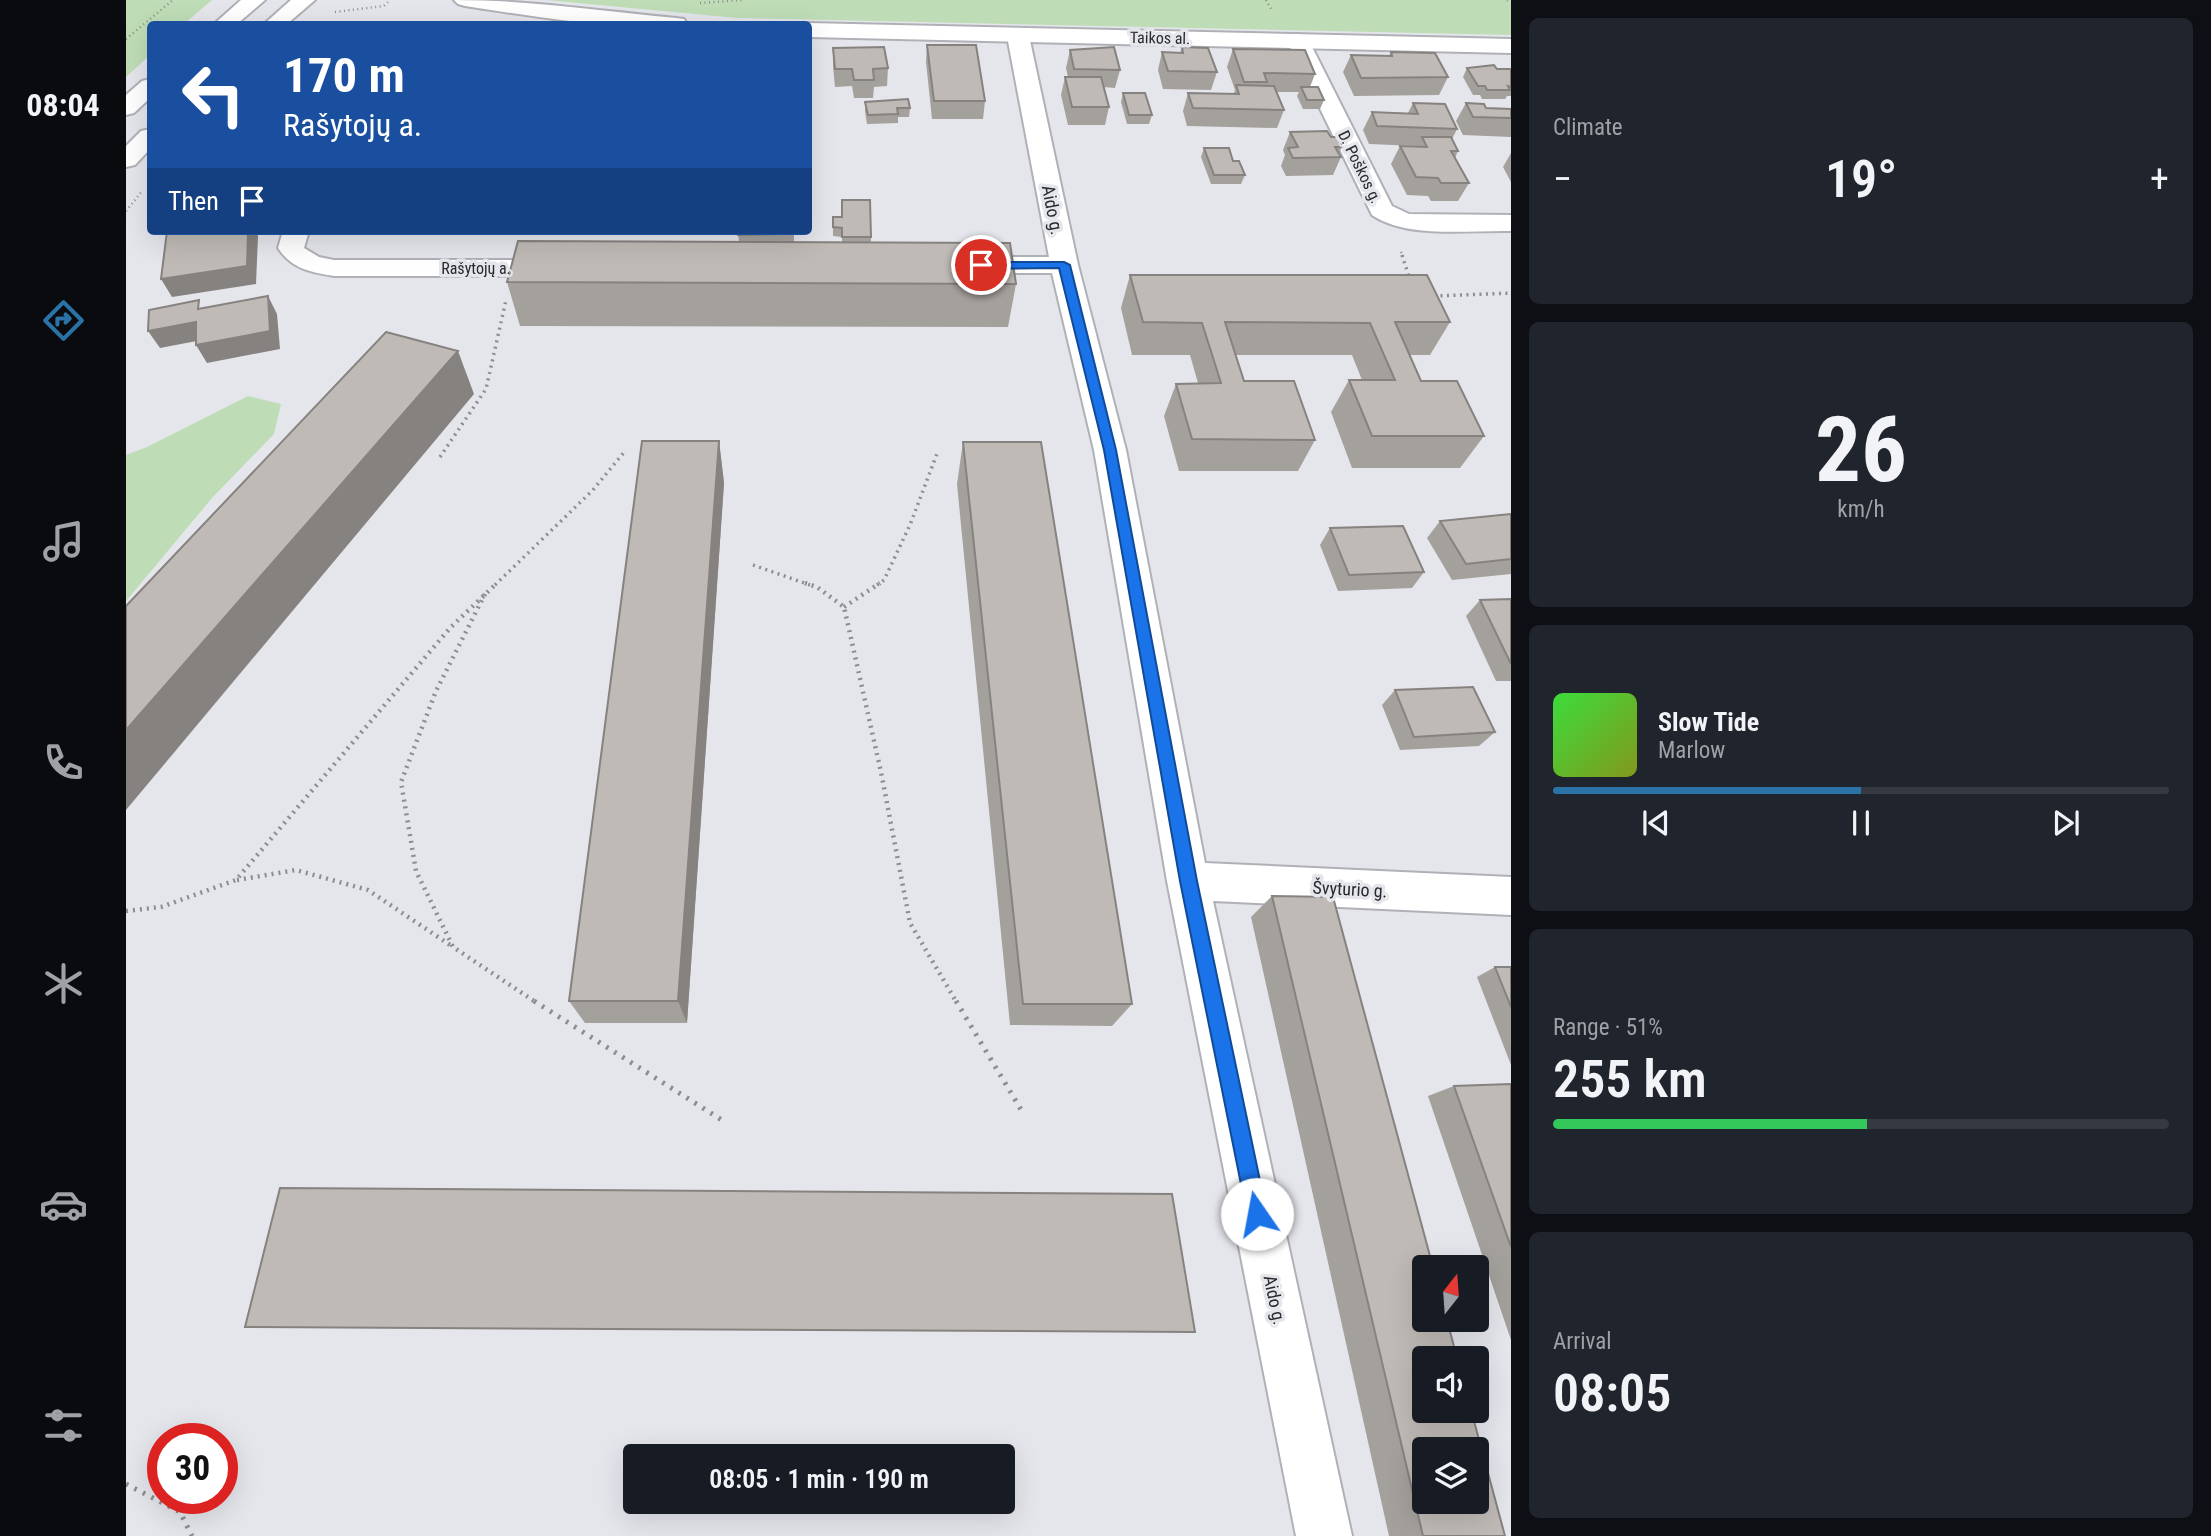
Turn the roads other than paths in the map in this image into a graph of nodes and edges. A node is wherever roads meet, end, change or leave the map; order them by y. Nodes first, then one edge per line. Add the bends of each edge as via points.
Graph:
1 (254, 0) edge
2 (304, 0) edge
3 (465, 0) edge
4 (229, 21) edge
5 (278, 21) edge
6 (640, 21) edge
7 (812, 30) edge
8 (1018, 36) junction
9 (1298, 41) junction
10 (1511, 46) edge
11 (147, 89) edge
12 (126, 108) edge
13 (147, 139) edge
14 (126, 160) edge
15 (1511, 223) edge
16 (295, 235) edge
17 (1064, 265) junction
18 (940, 266) edge
19 (581, 268) edge
20 (1188, 881) junction
21 (1511, 896) edge
22 (1324, 1536) edge

1 - 4 street
2 - 5 street
3 - 6 street
7 - 8 street, Taikos al.
8 - 9 street, Taikos al.
8 - 17 street, Aido g.
9 - 10 street, Taikos al.
9 - 15 street, D. Poškos g. via 1381,210 1396,220
11 - 12 street
13 - 14 street
16 - 19 street, Rašytojų a. via 291,248 296,256 334,268
17 - 18 street
17 - 20 street, Aido g. via 1110,450
20 - 21 street, Švyturio g.
20 - 22 street, Aido g.

